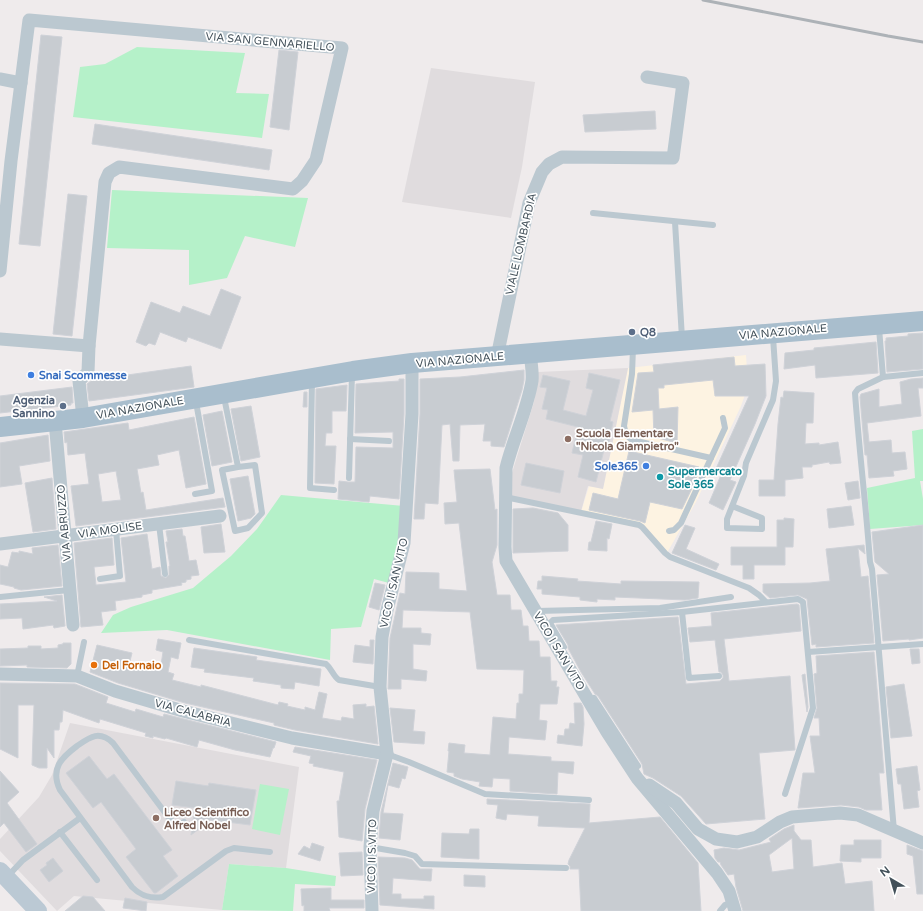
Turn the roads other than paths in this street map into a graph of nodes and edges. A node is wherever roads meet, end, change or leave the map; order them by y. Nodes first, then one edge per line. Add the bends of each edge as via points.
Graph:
1 (647, 76) dead end
2 (0, 79) edge
3 (21, 83) junction
4 (593, 213) dead end
5 (675, 222) junction
6 (713, 225) dead end
7 (0, 271) edge
8 (923, 321) edge
9 (879, 324) junction
10 (773, 333) junction
11 (0, 339) edge
12 (682, 341) junction
13 (634, 345) junction
14 (89, 346) junction
15 (530, 354) junction
16 (496, 357) junction
17 (412, 364) junction
18 (353, 371) junction
19 (923, 373) edge
20 (312, 378) junction
21 (883, 378) junction
22 (224, 393) junction
23 (195, 398) junction
24 (83, 418) junction
25 (723, 418) dead end
26 (55, 421) junction
27 (0, 427) edge
28 (350, 439) junction
29 (390, 441) dead end
30 (711, 458) junction
31 (238, 467) junction
32 (349, 478) dead end
33 (334, 490) dead end
34 (195, 494) dead end
35 (505, 497) junction
36 (732, 506) junction
37 (220, 516) dead end
38 (159, 524) junction
39 (116, 530) junction
40 (669, 531) dead end
41 (65, 536) junction
42 (0, 544) edge
43 (165, 574) dead end
44 (100, 578) dead end
45 (69, 590) junction
46 (0, 597) edge
47 (731, 597) dead end
48 (766, 602) junction
49 (535, 611) junction
50 (682, 612) junction
51 (73, 625) dead end
52 (189, 640) dead end
53 (84, 642) dead end
54 (923, 644) edge
55 (879, 646) junction
56 (808, 652) junction
57 (0, 674) edge
58 (77, 676) junction
59 (719, 676) dead end
60 (380, 687) junction
61 (387, 754) junction
62 (637, 772) junction
63 (785, 794) dead end
64 (589, 800) dead end
65 (80, 818) junction
66 (184, 822) dead end
67 (894, 831) junction
68 (60, 832) junction
69 (923, 843) edge
70 (370, 847) junction
71 (270, 852) dead end
72 (566, 868) dead end
73 (3, 875) edge
74 (97, 880) dead end
75 (733, 907) edge
76 (38, 911) edge
77 (372, 911) edge
78 (720, 911) edge

1 - 16 street, VIALE LOMBARDIA via 683,84 673,158 562,158 549,164 542,172 529,203
2 - 3 street
3 - 7 street, VIA SAN GENNARIELLO
3 - 14 street, VIA SAN GENNARIELLO via 29,20 342,48 316,160 302,181 293,188 119,167 109,173 105,182
4 - 5 lane
5 - 6 lane
5 - 12 lane
8 - 9 main road, VIA NAZIONALE
9 - 10 main road, VIA NAZIONALE
9 - 21 lane
10 - 12 main road, VIA NAZIONALE
10 - 36 lane via 776,381 773,400 746,463 744,476
11 - 14 street
12 - 13 main road, VIA NAZIONALE
13 - 15 main road, VIA NAZIONALE
13 - 30 lane via 624,426 626,435 632,440
14 - 24 street, VIA SAN GENNARIELLO via 88,372 79,381
15 - 16 main road, VIA NAZIONALE
15 - 35 street, VICO I SAN VITO via 532,380 506,468
16 - 17 main road, VIA NAZIONALE
17 - 18 main road, VIA NAZIONALE
17 - 60 street, VICO II SAN VITO via 412,414 404,543 382,637
18 - 20 main road, VIA NAZIONALE
18 - 28 lane
19 - 21 lane
20 - 22 main road, VIA NAZIONALE
20 - 33 lane via 310,488
21 - 55 lane via 858,389 855,393
22 - 23 main road, VIA NAZIONALE
22 - 31 lane
23 - 24 main road, VIA NAZIONALE
23 - 34 lane via 212,490
24 - 26 main road, VIA NAZIONALE
25 - 30 lane via 725,428
26 - 27 main road, VIA NAZIONALE
26 - 41 street, VIA ABRUZZO
28 - 29 lane
28 - 32 lane
30 - 40 lane via 680,522 674,530
31 - 31 lane via 255,465 262,513 248,528 235,531 222,470
35 - 48 lane via 642,527 670,557 749,588
35 - 49 street, VICO I SAN VITO via 506,561
36 - 36 lane via 727,518 727,528 762,529 762,518
37 - 38 street, VIA MOLISE
38 - 39 street, VIA MOLISE
38 - 43 lane
39 - 41 street, VIA MOLISE
39 - 44 lane via 120,576
41 - 42 street, VIA MOLISE
41 - 45 street, VIA ABRUZZO
45 - 46 lane
45 - 51 street, VIA ABRUZZO
47 - 49 lane via 660,608
48 - 50 lane
48 - 56 lane via 798,599 803,602
49 - 62 street, VICO I SAN VITO via 606,732
50 - 59 lane via 689,678
50 - 62 lane via 553,620 550,623
52 - 60 lane via 326,664 339,680
53 - 58 lane
54 - 55 lane
55 - 56 lane
55 - 67 lane
56 - 63 lane via 813,708
57 - 58 street, VIA CALABRIA
58 - 61 street, VIA CALABRIA via 115,691 204,716 292,738
60 - 61 street, VICO II SAN VITO
61 - 64 lane via 485,794
61 - 70 street, VICO II S.VITO via 373,811
62 - 67 street via 676,803 698,829 716,839 737,842 757,837 792,816 840,813 858,815
62 - 75 street, VICO I SAN VITO via 717,873 729,891
65 - 66 lane via 57,784 58,765 66,755 89,738 103,736 108,738 169,818 174,823
65 - 68 lane
65 - 71 lane via 132,887 138,893 154,899 163,897 226,851 234,848
67 - 69 street
68 - 73 lane
68 - 74 lane
70 - 72 lane via 405,853 414,856 422,864
70 - 77 street, VICO II S.VITO
73 - 76 street
75 - 78 lane via 725,905

